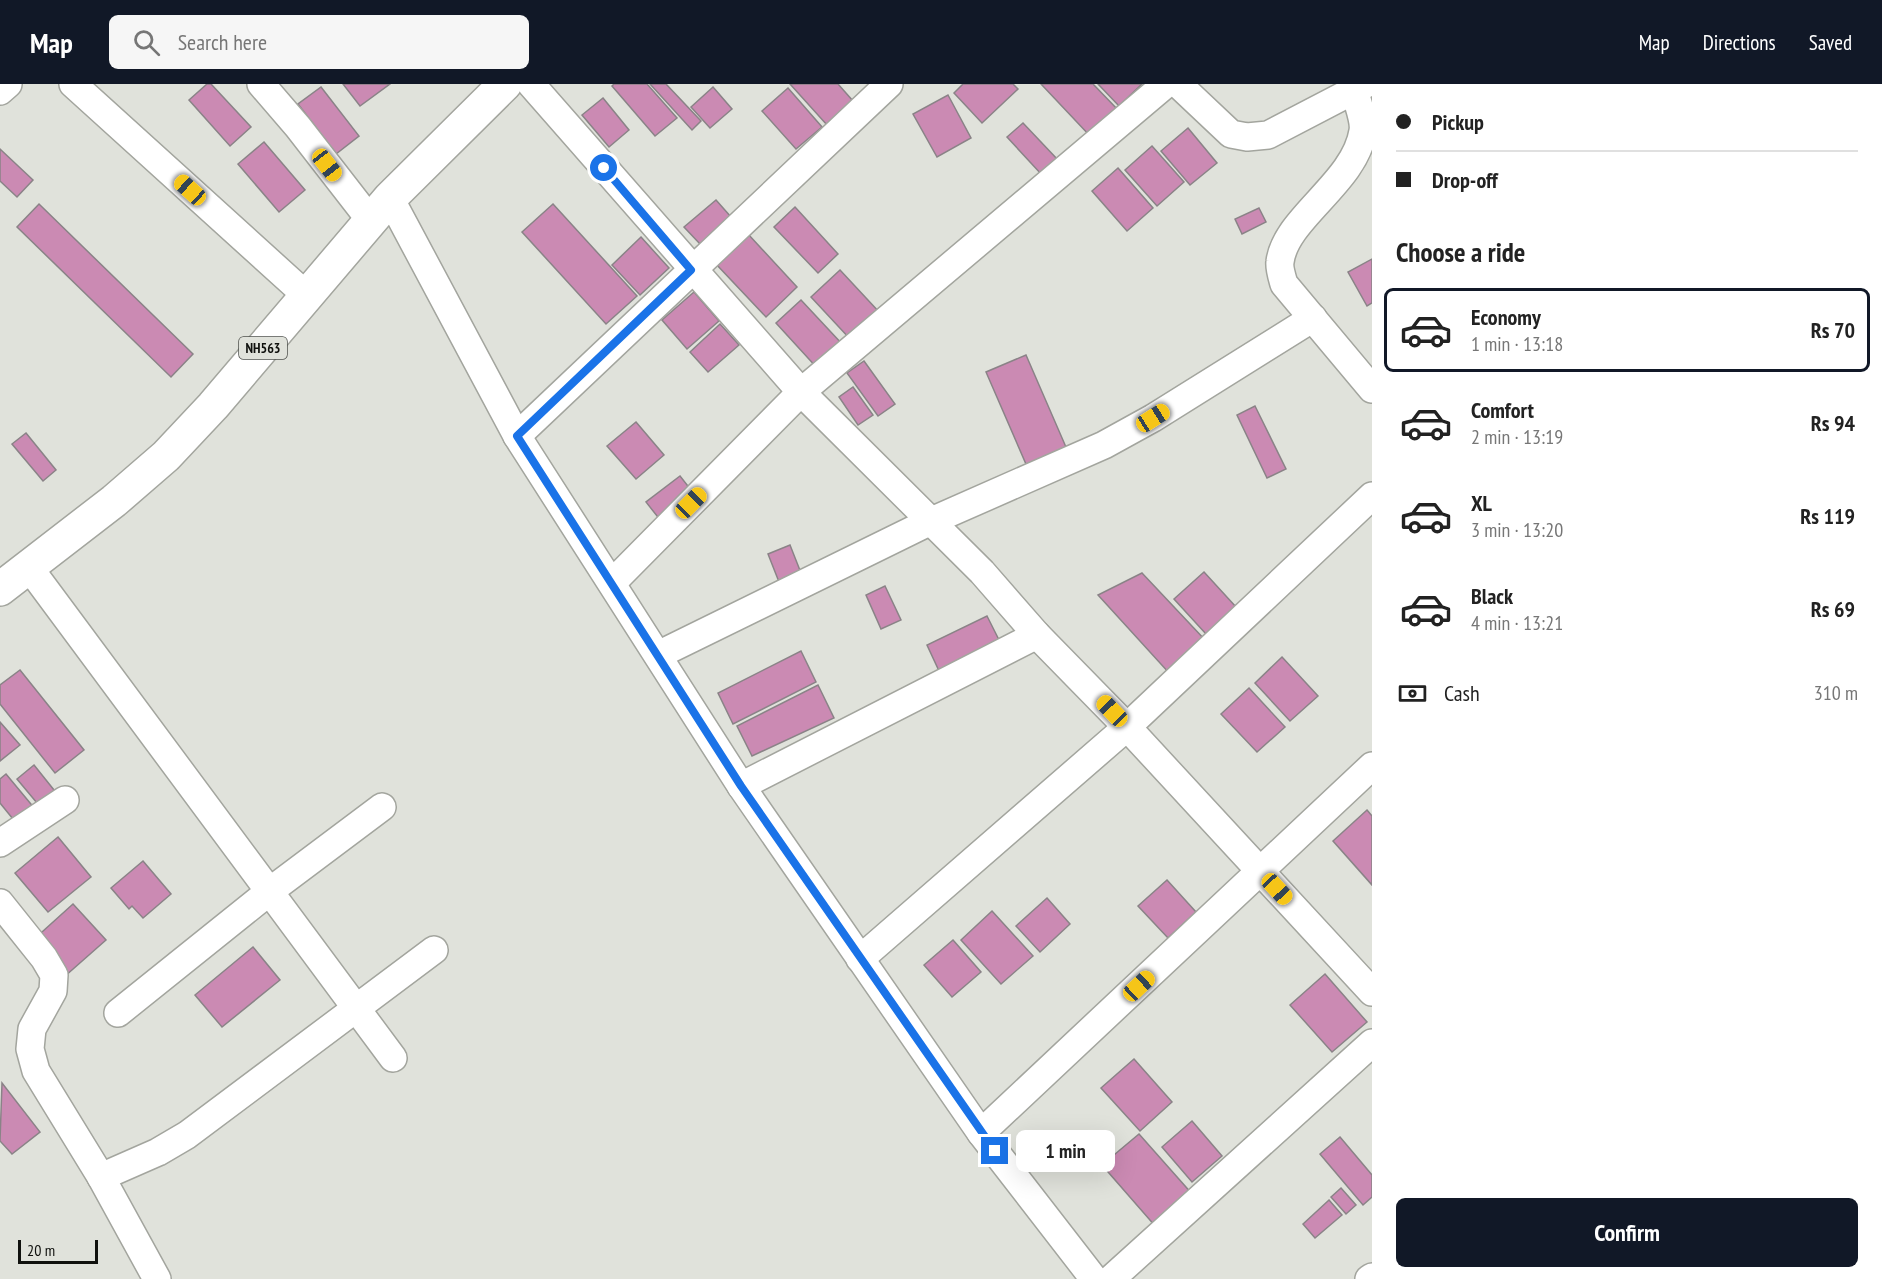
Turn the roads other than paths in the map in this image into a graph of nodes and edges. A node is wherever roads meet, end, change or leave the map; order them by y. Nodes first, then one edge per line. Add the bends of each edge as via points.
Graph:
1 (8, 84) edge
2 (73, 84) edge
3 (261, 84) edge
4 (505, 84) edge
5 (531, 84) edge
6 (889, 84) edge
7 (1166, 84) edge
8 (1178, 84) edge
9 (1360, 87) edge
10 (0, 92) edge
11 (380, 210) junction
12 (691, 270) junction
13 (307, 296) junction
14 (1313, 318) junction
15 (1372, 389) edge
16 (801, 392) junction
17 (517, 436) junction
18 (1372, 496) edge
19 (929, 522) junction
20 (28, 566) junction
21 (612, 583) junction
22 (0, 589) edge
23 (1037, 635) junction
24 (658, 655) junction
25 (1127, 726) junction
26 (1372, 766) edge
27 (741, 786) junction
28 (65, 800) dead end
29 (382, 807) dead end
30 (0, 843) edge
31 (1261, 871) junction
32 (270, 891) junction
33 (0, 903) edge
34 (434, 950) dead end
35 (860, 959) junction
36 (1372, 992) edge
37 (357, 1007) junction
38 (118, 1013) dead end
39 (1372, 1043) edge
40 (393, 1058) dead end
41 (981, 1133) junction
42 (100, 1177) junction
43 (157, 1279) edge
44 (1094, 1279) edge
45 (1111, 1279) edge

1 - 10 street
2 - 13 street
3 - 11 street
4 - 11 highway, NH563
5 - 12 street
6 - 12 street
7 - 16 street
8 - 9 street via 1231,134 1247,137 1268,135
9 - 14 street via 1364,129 1359,147 1347,168 1285,242 1279,263 1284,284
11 - 13 highway, NH563
11 - 17 street
12 - 16 street
12 - 17 street
13 - 20 highway, NH563 via 166,456
14 - 15 street
14 - 19 street via 1084,455
16 - 19 street
16 - 21 street
17 - 21 street
18 - 25 street
19 - 23 street via 982,572
19 - 24 street
20 - 22 highway, NH563
20 - 32 street
21 - 24 street
23 - 25 street
23 - 27 street
24 - 27 street
25 - 31 street
25 - 35 street
26 - 31 street
27 - 35 street
28 - 30 street
29 - 32 street
31 - 36 street
31 - 41 street
32 - 37 street
32 - 38 street
33 - 42 street via 54,975 53,991 32,1029 30,1049 36,1071
34 - 37 street
35 - 41 street
37 - 40 street
37 - 42 street via 187,1135
39 - 45 street
41 - 44 street
42 - 43 street

